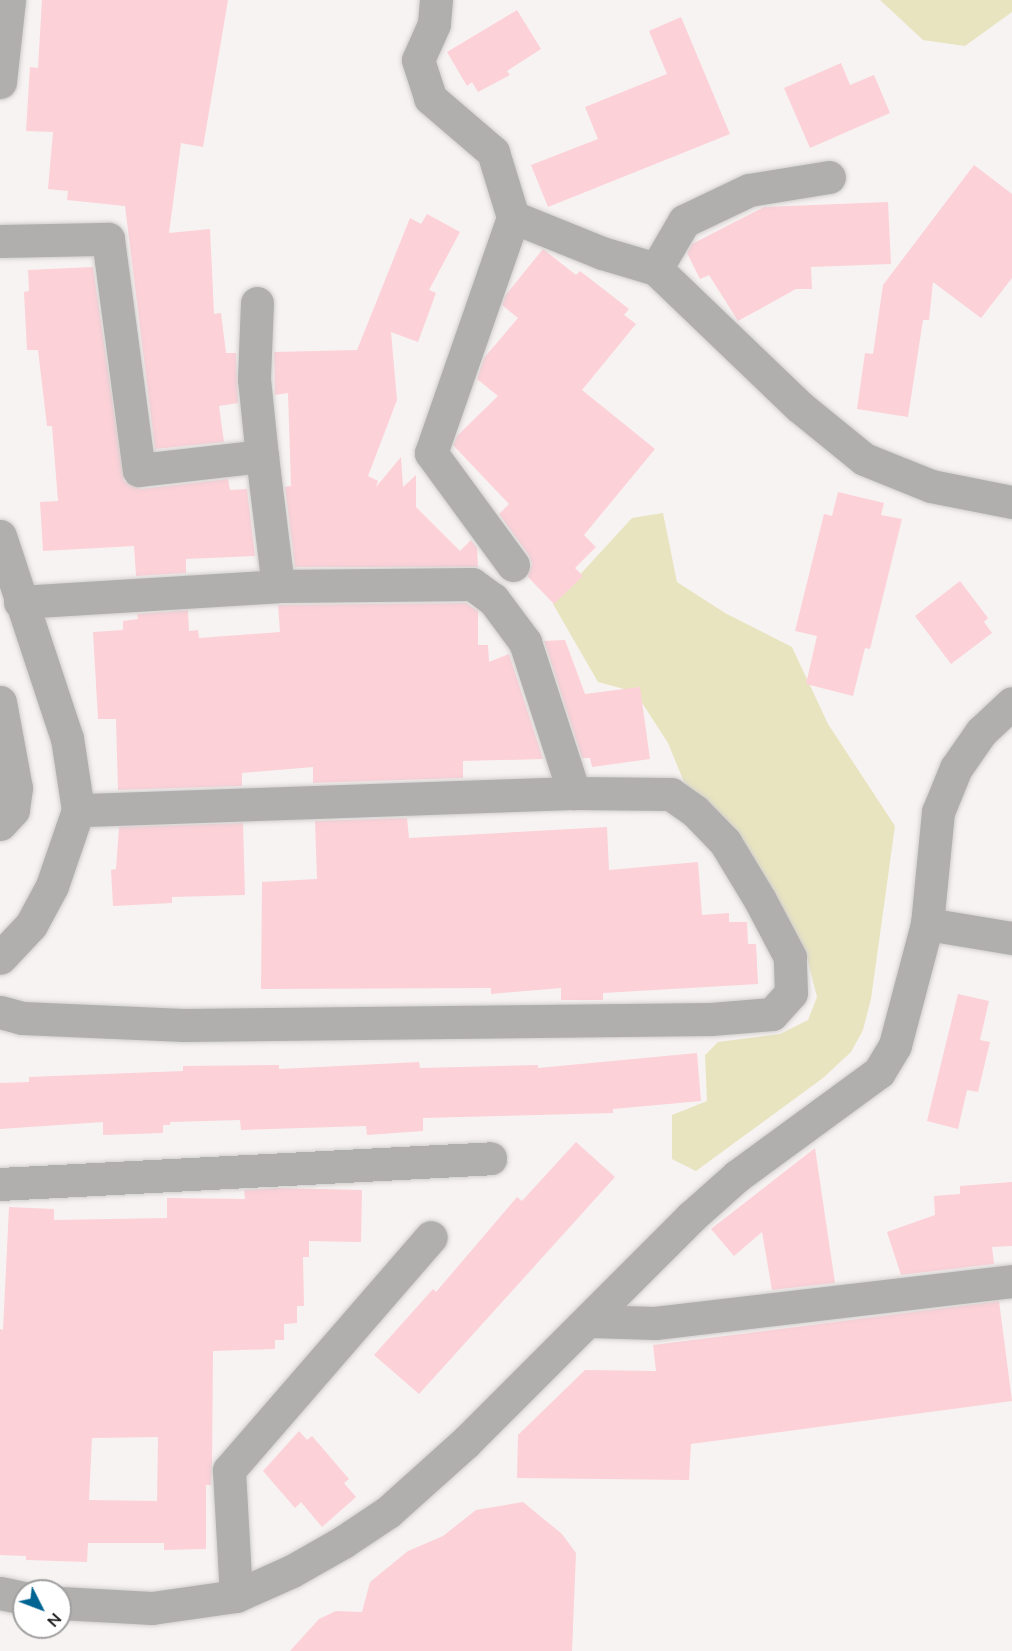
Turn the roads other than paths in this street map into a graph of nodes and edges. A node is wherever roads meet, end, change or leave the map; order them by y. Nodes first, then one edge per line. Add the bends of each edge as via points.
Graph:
1 (9, 0) edge
2 (436, 0) edge
3 (0, 82) edge
4 (829, 177) dead end
5 (513, 217) junction
6 (0, 241) edge
7 (656, 269) junction
8 (257, 303) dead end
9 (262, 456) junction
10 (1012, 502) edge
11 (0, 536) edge
12 (513, 565) dead end
13 (278, 586) junction
14 (21, 602) junction
15 (0, 702) edge
16 (1012, 703) edge
17 (574, 793) junction
18 (78, 810) junction
19 (0, 824) edge
20 (927, 924) junction
21 (1012, 938) edge
22 (0, 958) edge
23 (0, 1012) edge
24 (490, 1158) dead end
25 (0, 1184) edge
26 (431, 1237) dead end
27 (1012, 1281) edge
28 (590, 1321) junction
29 (236, 1596) junction
30 (72, 1604) edge

1 - 3 street
2 - 5 street via 434,24 418,60 430,98 493,152
4 - 7 street via 749,190 684,221
5 - 7 street via 602,253
5 - 12 street via 431,453
6 - 9 street via 108,239 139,470
7 - 10 street via 800,407 864,459 931,486
8 - 9 street via 254,379
9 - 13 street
11 - 14 street
13 - 14 street
13 - 17 street via 472,584 493,599 525,642
14 - 18 street via 67,738
15 - 19 street via 15,788 13,810
16 - 20 street via 981,732 956,768 938,812
17 - 18 street
17 - 23 street via 670,795 695,811 725,842 790,957 791,993 784,1004 772,1014 711,1019 244,1024 22,1018
18 - 22 street via 52,886 31,925
20 - 21 street
20 - 28 street via 895,1045 879,1072 737,1176 691,1217
24 - 25 street
26 - 29 street via 230,1470
27 - 28 street via 655,1323
28 - 29 street via 388,1512 292,1571
29 - 30 street via 152,1608

